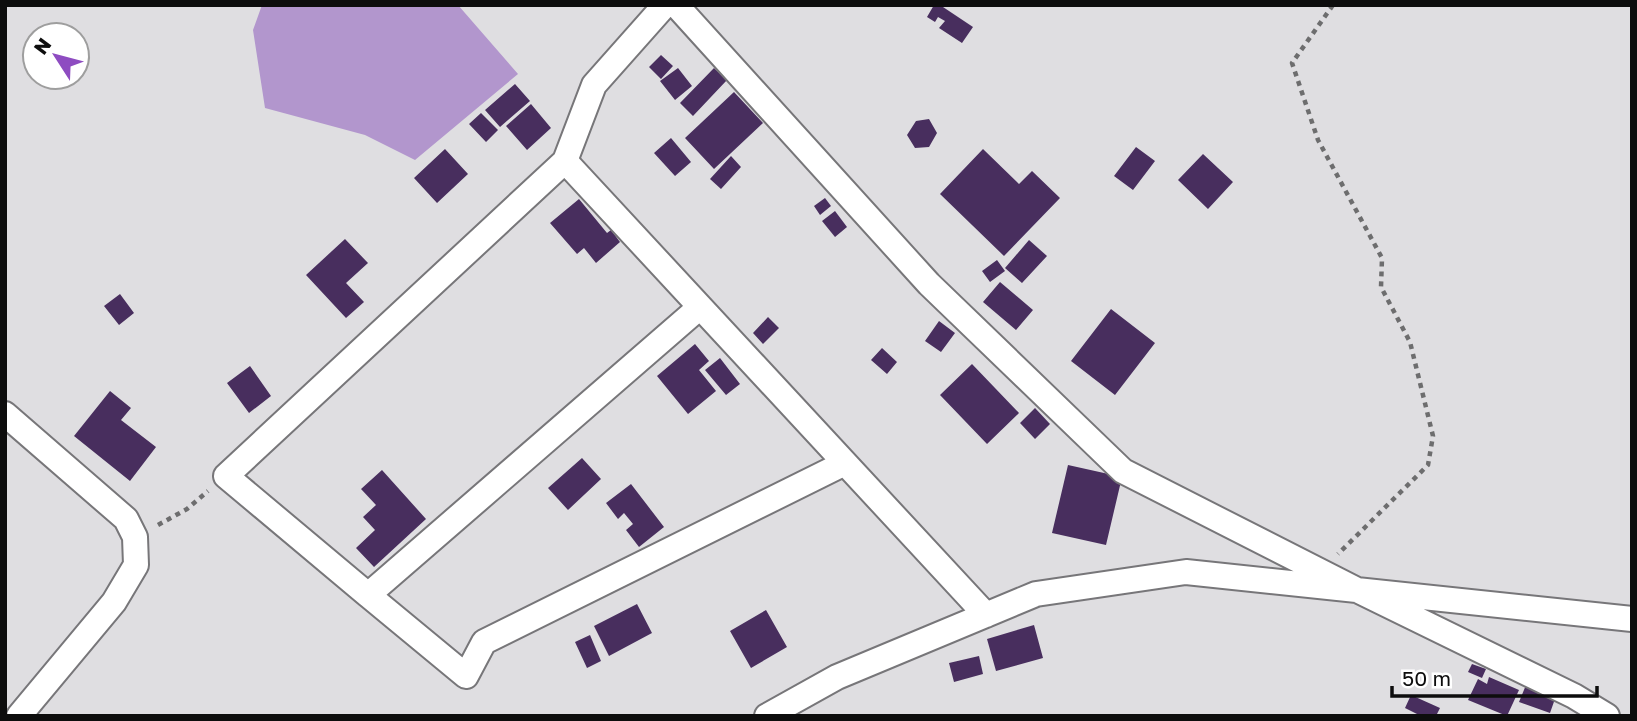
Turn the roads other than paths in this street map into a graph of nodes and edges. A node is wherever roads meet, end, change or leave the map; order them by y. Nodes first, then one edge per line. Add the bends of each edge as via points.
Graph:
1 (665, 5) edge
2 (676, 5) edge
3 (565, 161) junction
4 (700, 307) junction
5 (5, 414) edge
6 (845, 463) junction
7 (1355, 589) junction
8 (368, 595) junction
9 (986, 615) junction
10 (1632, 619) edge
11 (19, 716) edge
12 (767, 716) edge
13 (1607, 716) edge

1 - 3 street via 594,86
2 - 7 street via 929,284 1123,471
3 - 4 street
3 - 8 street via 226,476
4 - 6 street
4 - 8 street
5 - 11 street via 126,519 135,537 136,565 114,602
6 - 8 street via 484,642 466,676
6 - 9 street
7 - 9 street via 1186,572 1036,594
7 - 10 street
7 - 13 street
9 - 12 street via 837,677

